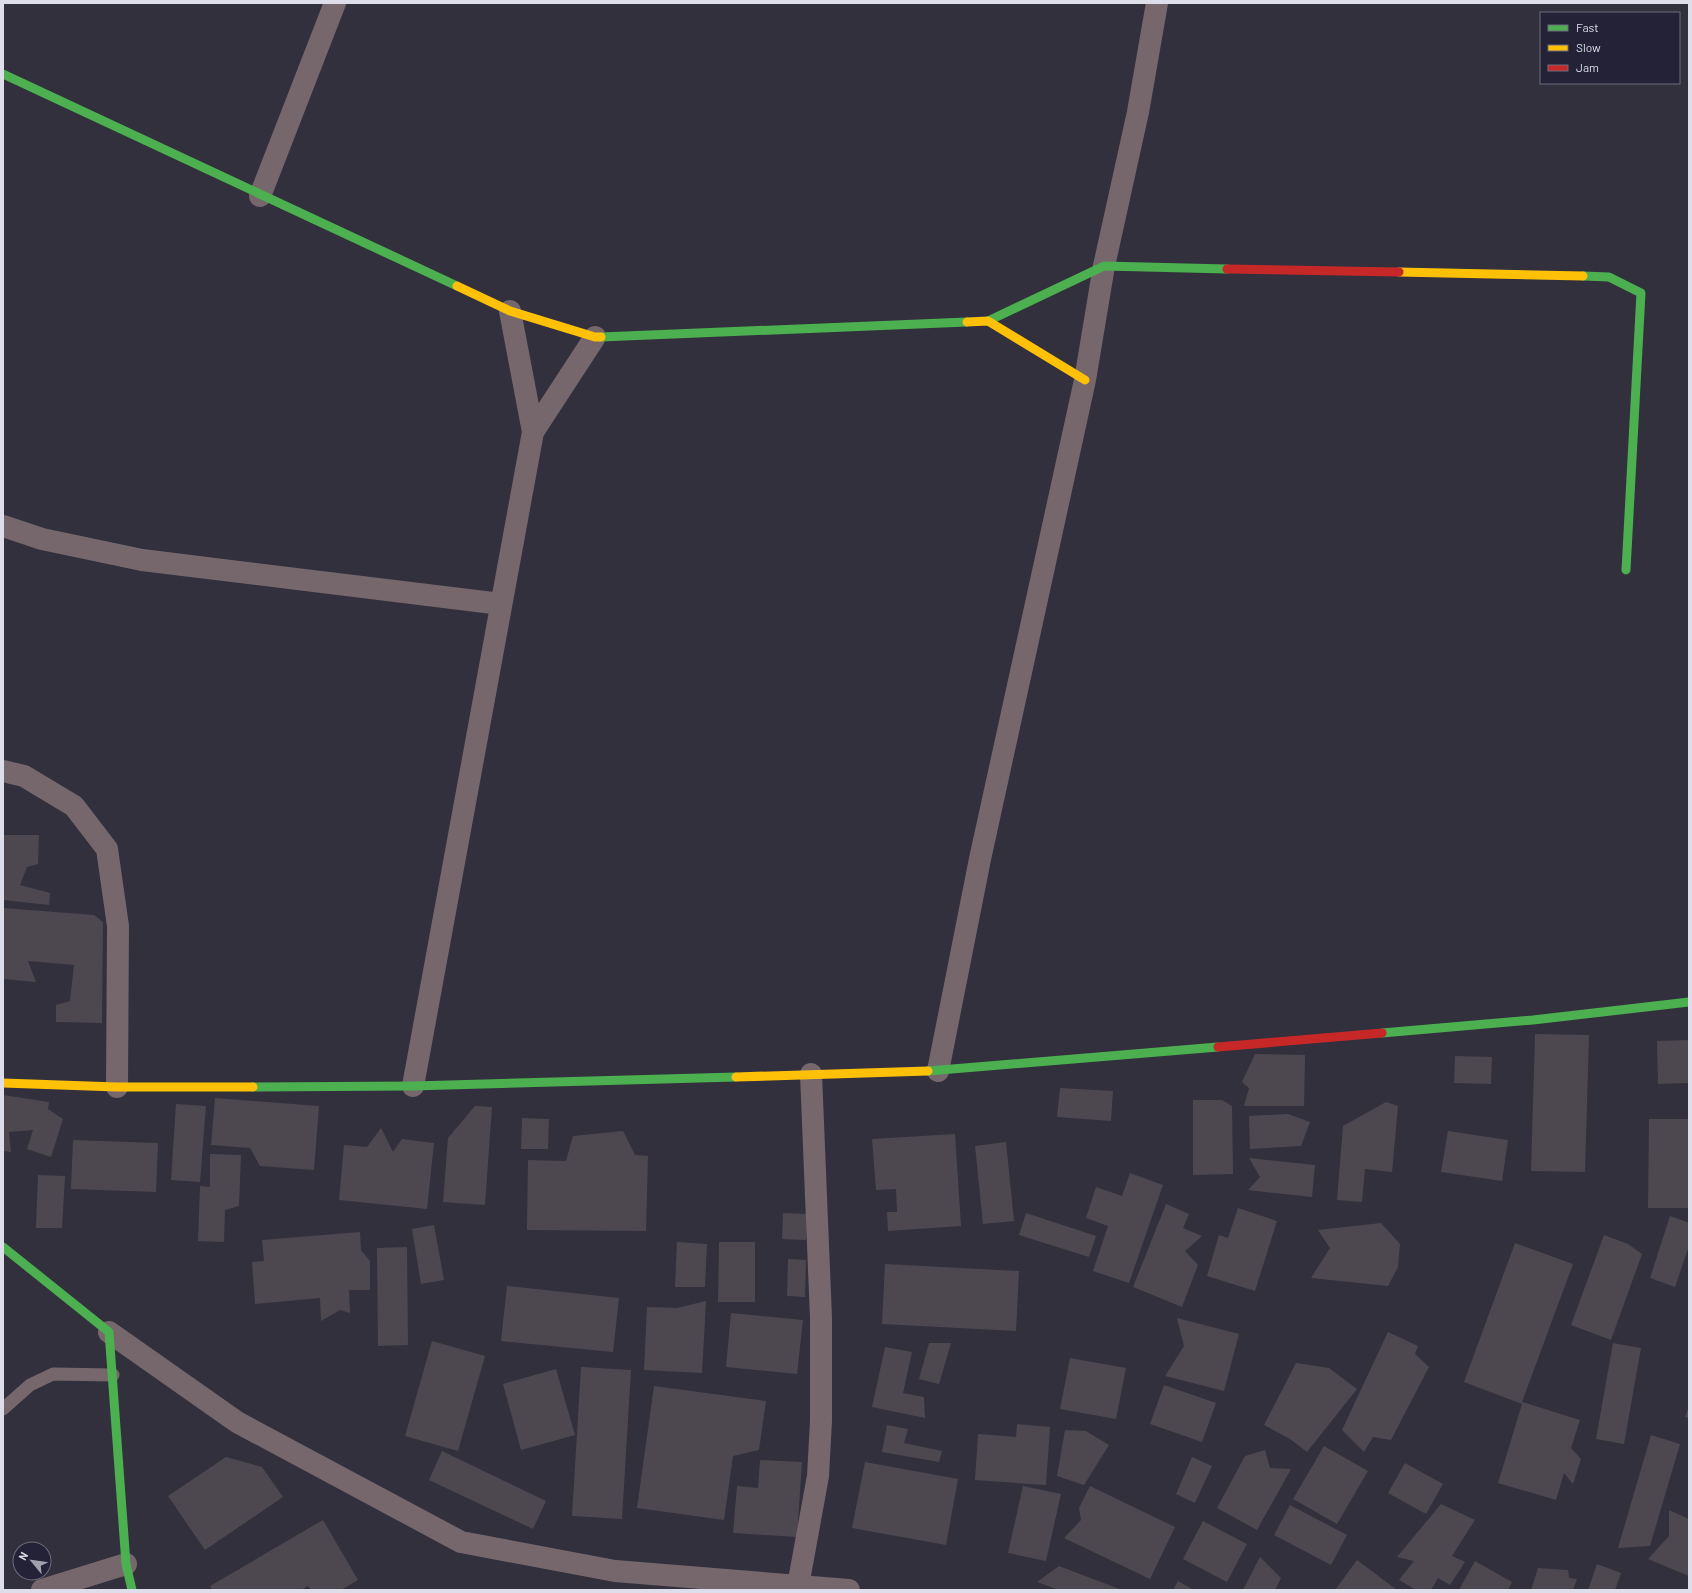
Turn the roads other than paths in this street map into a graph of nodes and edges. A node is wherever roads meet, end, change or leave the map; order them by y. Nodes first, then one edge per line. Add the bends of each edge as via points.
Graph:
1 (335, 3) edge
2 (1157, 3) edge
3 (3, 74) edge
4 (260, 196) junction
5 (1104, 266) junction
6 (510, 311) junction
7 (988, 321) junction
8 (595, 337) junction
9 (1085, 380) junction
10 (534, 432) junction
11 (3, 526) edge
12 (1626, 570) dead end
13 (502, 604) junction
14 (3, 771) edge
15 (1689, 1002) edge
16 (938, 1070) junction
17 (811, 1074) junction
18 (3, 1083) edge
19 (413, 1086) junction
20 (117, 1087) junction
21 (3, 1247) edge
22 (109, 1332) junction
23 (113, 1376) junction
24 (3, 1409) edge
25 (126, 1564) junction
26 (798, 1586) junction
27 (42, 1590) edge
28 (132, 1590) edge
29 (849, 1590) edge

1 - 4 street
2 - 5 street via 1138,112
3 - 4 street
4 - 6 street
5 - 7 street
5 - 9 street
5 - 12 street via 1609,277 1641,293
6 - 8 street
6 - 10 street
7 - 8 street
7 - 9 street
8 - 10 street
9 - 16 street via 980,860
10 - 13 street
11 - 13 street via 42,539 142,560
13 - 19 street
14 - 20 street via 24,776 74,806 107,849 118,926
15 - 16 street via 1533,1020
16 - 17 street
17 - 19 street
17 - 26 street via 821,1318 821,1420 818,1476
18 - 20 street
19 - 20 street
21 - 22 street
22 - 23 street
22 - 26 street via 237,1422 461,1542 615,1571
23 - 24 lane via 53,1374 30,1385
23 - 25 street
25 - 27 street
25 - 28 street
26 - 29 street

